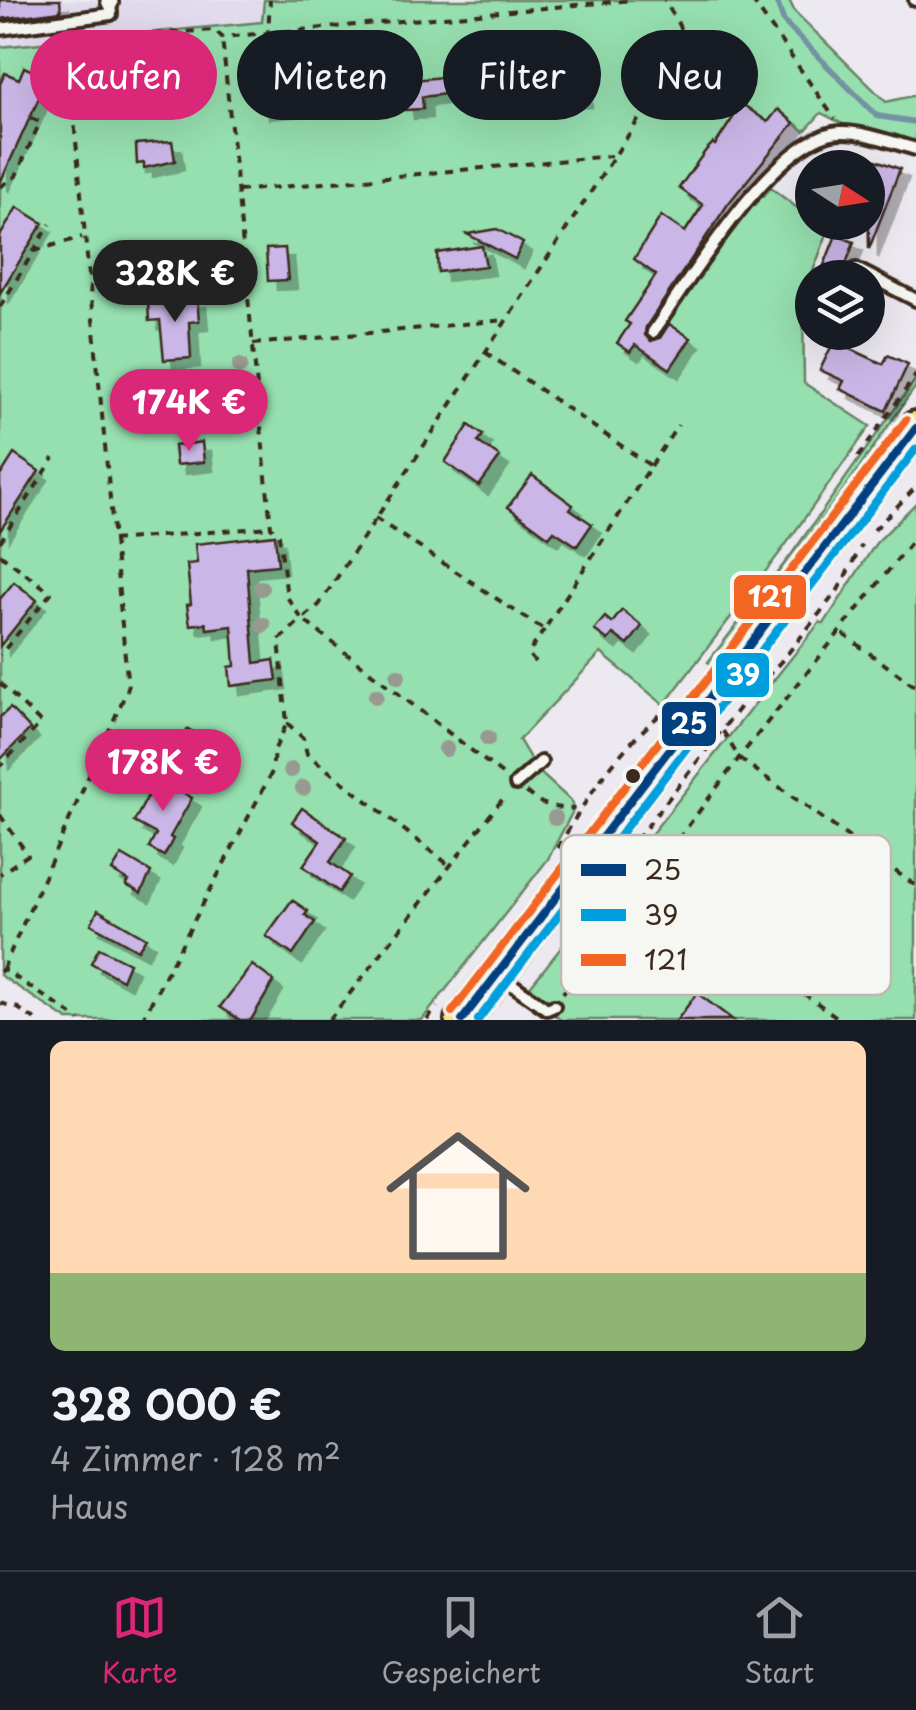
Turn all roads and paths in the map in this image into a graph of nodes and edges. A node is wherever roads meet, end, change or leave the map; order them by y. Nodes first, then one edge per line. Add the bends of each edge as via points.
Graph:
1 (270, 0) edge
2 (632, 0) edge
3 (664, 0) edge
4 (752, 0) edge
5 (109, 2) edge
6 (0, 29) edge
7 (268, 30) edge
8 (291, 30) edge
9 (217, 32) edge
10 (237, 35) edge
11 (222, 37) junction
12 (26, 116) dead end
13 (74, 120) edge
14 (843, 131) junction
15 (916, 149) edge
16 (613, 156) junction
17 (0, 187) edge
18 (238, 192) junction
19 (50, 224) dead end
20 (84, 237) junction
21 (34, 251) junction
22 (885, 284) edge
23 (916, 300) edge
24 (0, 308) edge
25 (506, 320) junction
26 (653, 332) dead end
27 (253, 344) junction
28 (484, 352) junction
29 (916, 375) edge
30 (678, 425) dead end
31 (916, 428) edge
32 (54, 458) dead end
33 (853, 463) dead end
34 (651, 466) junction
35 (916, 487) edge
36 (375, 518) junction
37 (271, 527) junction
38 (916, 536) edge
39 (112, 540) junction
40 (0, 542) edge
41 (0, 554) edge
42 (302, 619) junction
43 (544, 630) junction
44 (841, 633) junction
45 (0, 656) edge
46 (535, 662) dead end
47 (0, 684) edge
48 (916, 687) edge
49 (668, 708) dead end
50 (287, 723) junction
51 (724, 732) junction
52 (738, 758) junction
53 (542, 762) dead end
54 (0, 766) edge
55 (516, 784) junction
56 (574, 809) dead end
57 (0, 815) edge
58 (565, 835) edge
59 (622, 835) edge
60 (626, 835) edge
61 (682, 835) edge
62 (845, 835) edge
63 (561, 843) edge
64 (551, 861) dead end
65 (450, 864) junction
66 (891, 868) edge
67 (0, 874) edge
68 (916, 886) edge
69 (561, 905) edge
70 (2, 970) edge
71 (498, 974) junction
72 (562, 995) edge
73 (806, 995) edge
74 (0, 1003) edge
75 (554, 1006) joint
76 (453, 1009) edge
77 (35, 1020) edge
78 (80, 1020) edge
79 (142, 1020) edge
80 (329, 1020) edge
81 (427, 1020) edge
82 (841, 1020) edge

1 - 7 path
2 - 8 path
3 - 16 path via 683,32 682,55
4 - 14 path
5 - 6 lane via 111,14
9 - 11 path
10 - 11 path
11 - 18 path
12 - 17 path via 40,122 15,177
13 - 20 path
14 - 15 lane
14 - 26 lane via 805,142 732,218
16 - 18 path
16 - 25 path
18 - 27 path
19 - 21 path
20 - 21 path
20 - 39 path
21 - 24 path
22 - 23 lane
25 - 27 path
25 - 28 path
27 - 37 path
28 - 34 path
28 - 36 path
29 - 33 path
30 - 34 path
31 - 59 main road
32 - 40 path
34 - 43 path
35 - 51 path via 865,539 838,590
36 - 42 path via 319,605
36 - 43 path
37 - 39 path
37 - 42 path via 279,535 286,597
38 - 44 path
39 - 70 path via 128,688
41 - 45 path via 52,593
42 - 50 path via 279,640
42 - 55 path
43 - 46 path via 528,654
44 - 48 path
44 - 52 path
47 - 54 path via 41,723
49 - 58 path via 631,740
50 - 65 path via 303,738 307,754
50 - 79 path via 272,772
51 - 52 path
51 - 60 path
52 - 61 path
52 - 62 path
53 - 55 lane
55 - 56 path via 536,802
55 - 65 path
57 - 67 path via 28,856
63 - 64 path
65 - 80 path
66 - 68 path
69 - 71 main road
70 - 78 path
71 - 75 lane via 546,1010
71 - 76 main road
72 - 75 path
73 - 82 path
74 - 77 path
76 - 81 path

